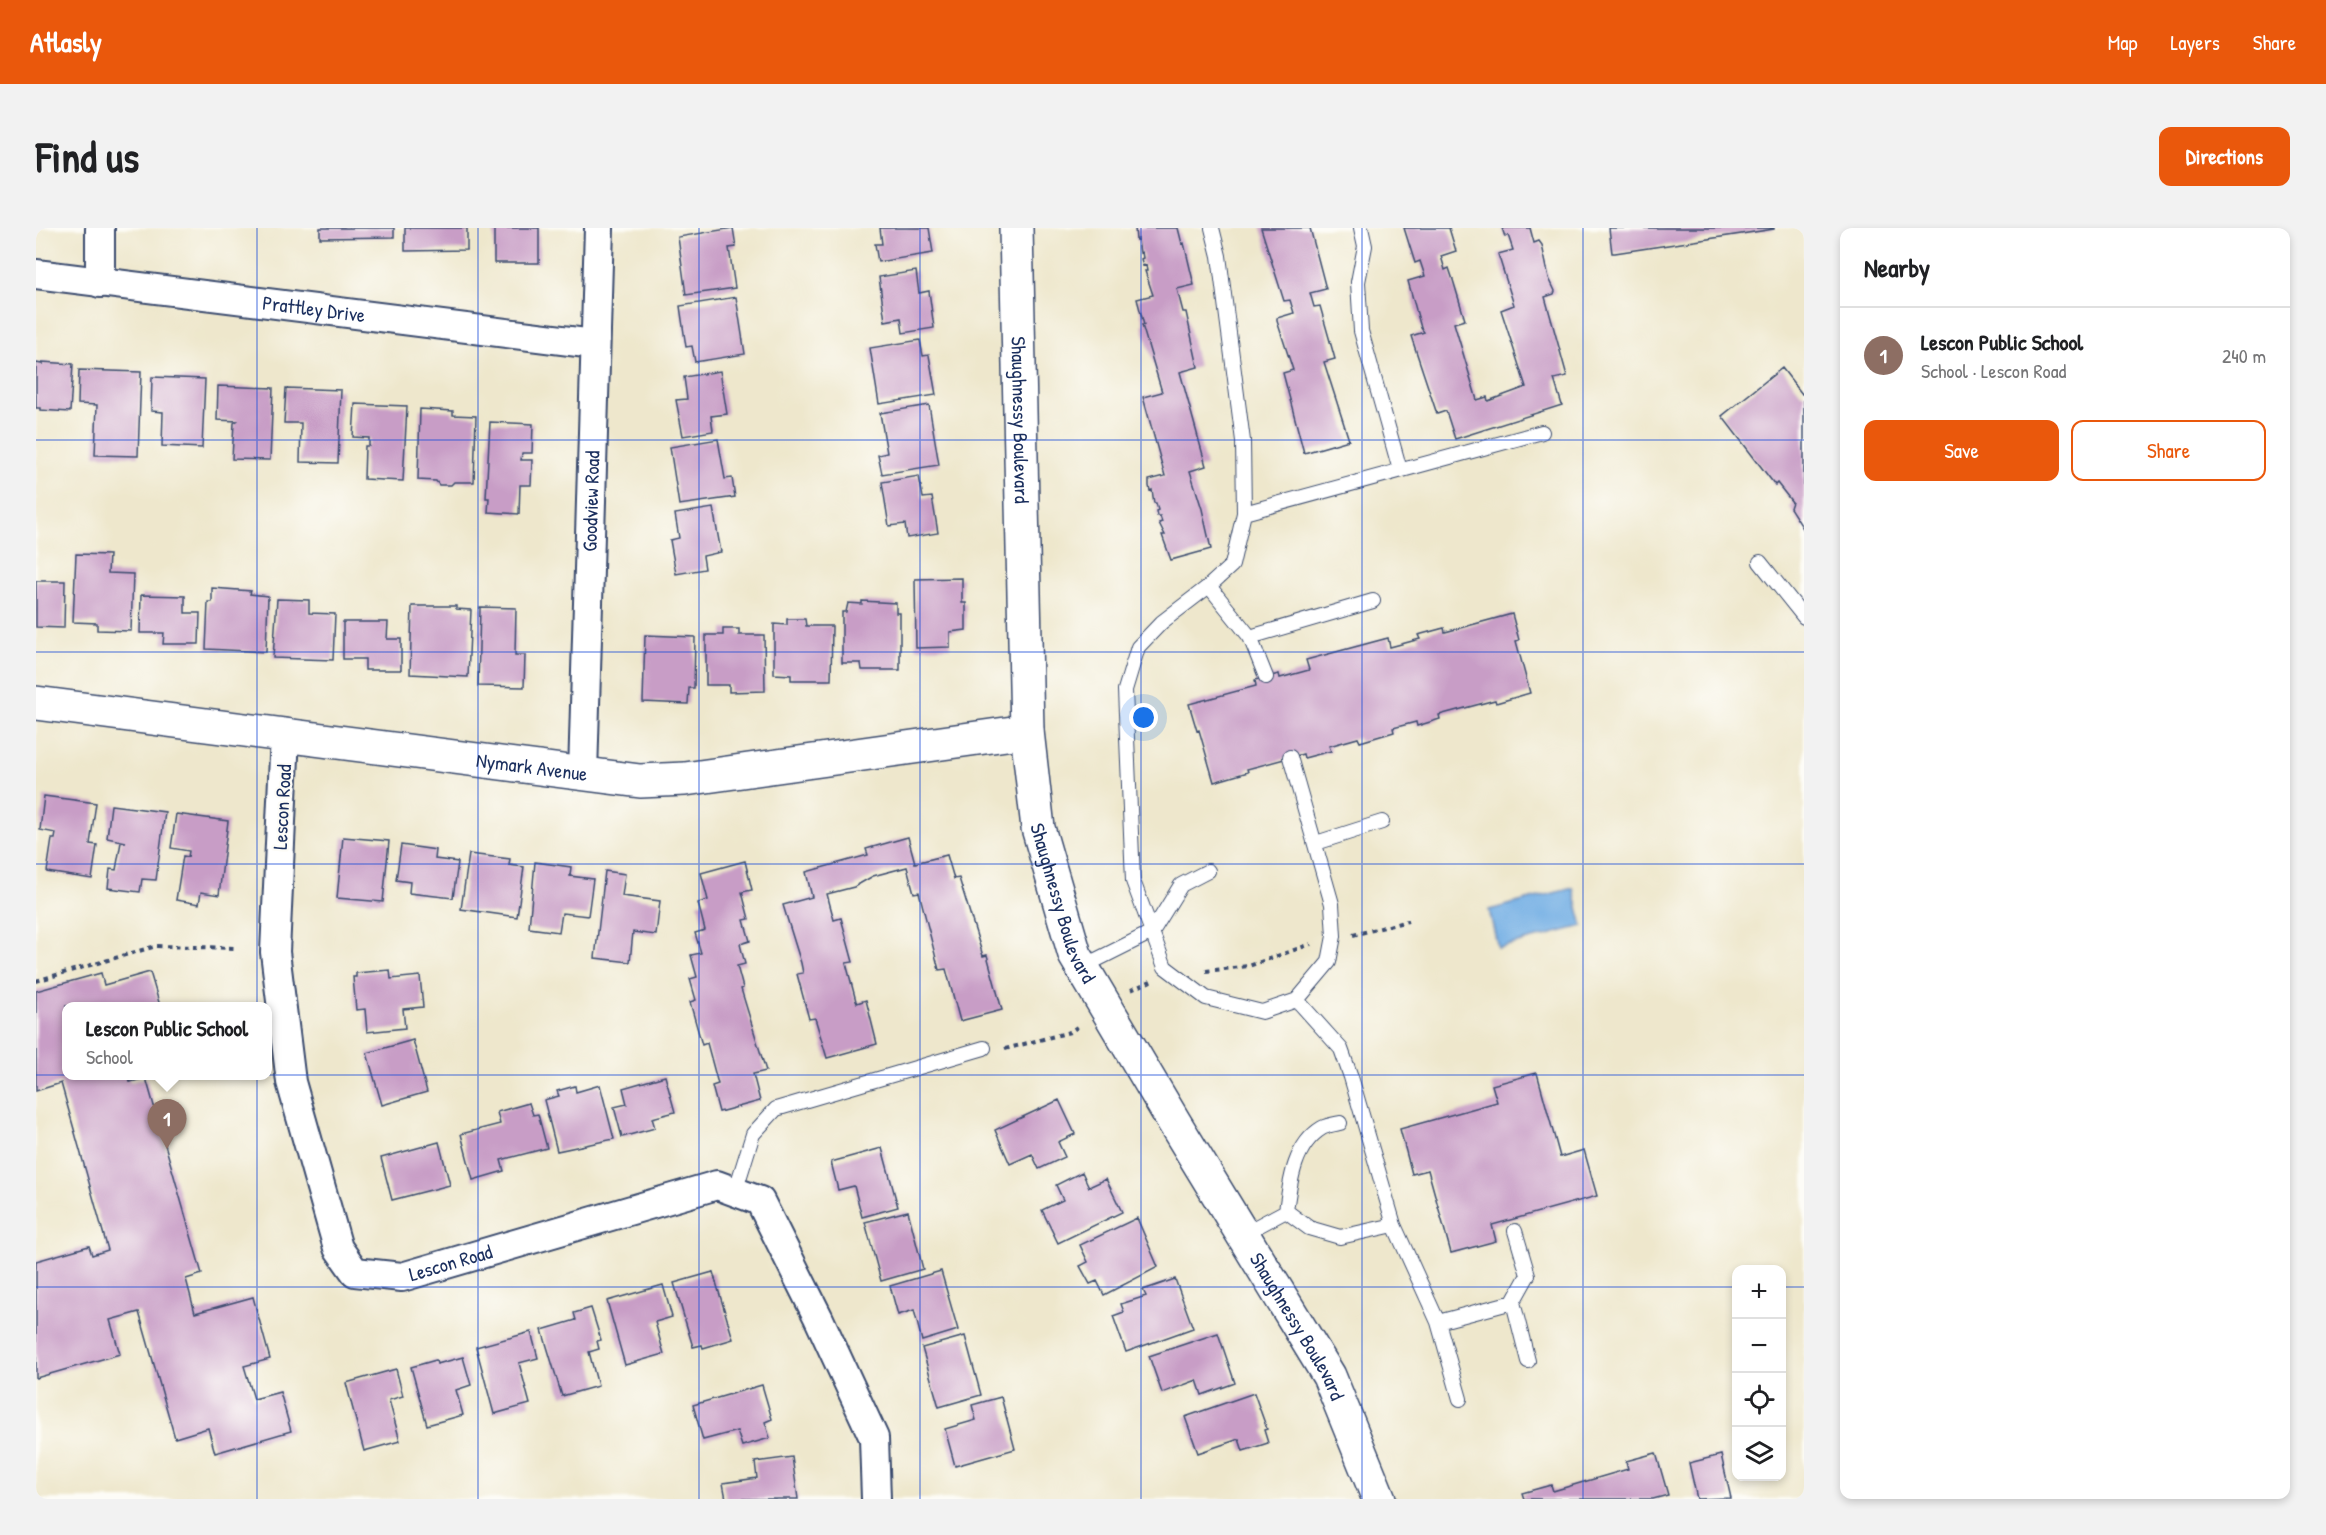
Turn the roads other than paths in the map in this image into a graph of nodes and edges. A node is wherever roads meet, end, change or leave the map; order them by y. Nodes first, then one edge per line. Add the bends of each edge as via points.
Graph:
1 (100, 228) edge
2 (599, 228) edge
3 (1016, 228) edge
4 (1212, 228) edge
5 (1361, 228) edge
6 (36, 274) edge
7 (100, 283) junction
8 (594, 344) junction
9 (1542, 432) dead end
10 (1400, 470) junction
11 (1244, 513) junction
12 (1761, 562) dead end
13 (1209, 586) junction
14 (1373, 601) dead end
15 (1804, 617) edge
16 (1250, 637) junction
17 (1266, 677) dead end
18 (36, 703) edge
19 (1027, 732) junction
20 (285, 735) junction
21 (1290, 757) dead end
22 (583, 774) junction
23 (1382, 822) dead end
24 (1316, 843) junction
25 (1208, 872) dead end
26 (1152, 932) junction
27 (1082, 966) junction
28 (1297, 1000) junction
29 (984, 1048) road end
30 (1340, 1123) dead end
31 (735, 1192) junction
32 (1286, 1211) junction
33 (1394, 1225) junction
34 (1515, 1231) dead end
35 (1243, 1234) junction
36 (1513, 1302) junction
37 (1438, 1322) junction
38 (1528, 1361) dead end
39 (1460, 1399) dead end
40 (876, 1499) edge
41 (1379, 1499) edge

1 - 7 street
2 - 8 street, Goodview Road
3 - 19 street, Shaughnessy Boulevard
4 - 11 lane via 1220,256 1244,441
5 - 10 lane via 1365,246 1358,282 1361,331
6 - 7 street, Prattley Drive
7 - 8 street, Prattley Drive
8 - 22 street, Goodview Road
9 - 10 lane
10 - 11 lane
11 - 13 lane via 1232,565
12 - 15 lane
13 - 16 lane
13 - 26 lane via 1162,622 1138,647 1125,690 1133,881
14 - 16 lane
16 - 17 lane
18 - 20 street, Nymark Avenue
19 - 22 street, Nymark Avenue via 685,779 640,781
19 - 27 street, Shaughnessy Boulevard via 1038,828 1075,955
20 - 22 street, Nymark Avenue
20 - 31 street, Lescon Road via 275,952 291,1082 338,1248 355,1272 402,1277 717,1185
21 - 24 lane
23 - 24 lane
24 - 28 lane via 1332,904 1334,936 1329,962
25 - 26 lane via 1181,885
26 - 27 lane
26 - 28 lane via 1165,968 1206,998 1262,1012
27 - 35 street, Shaughnessy Boulevard
28 - 33 lane via 1341,1049
29 - 31 lane via 776,1109 753,1134
30 - 32 lane via 1322,1128 1302,1147
31 - 40 street, Lescon Road via 760,1201 874,1438
32 - 33 lane via 1309,1228 1341,1237
32 - 35 lane
33 - 37 lane
34 - 36 lane via 1528,1275
35 - 41 street, Shaughnessy Boulevard via 1329,1376
36 - 37 lane
36 - 38 lane
37 - 39 lane

